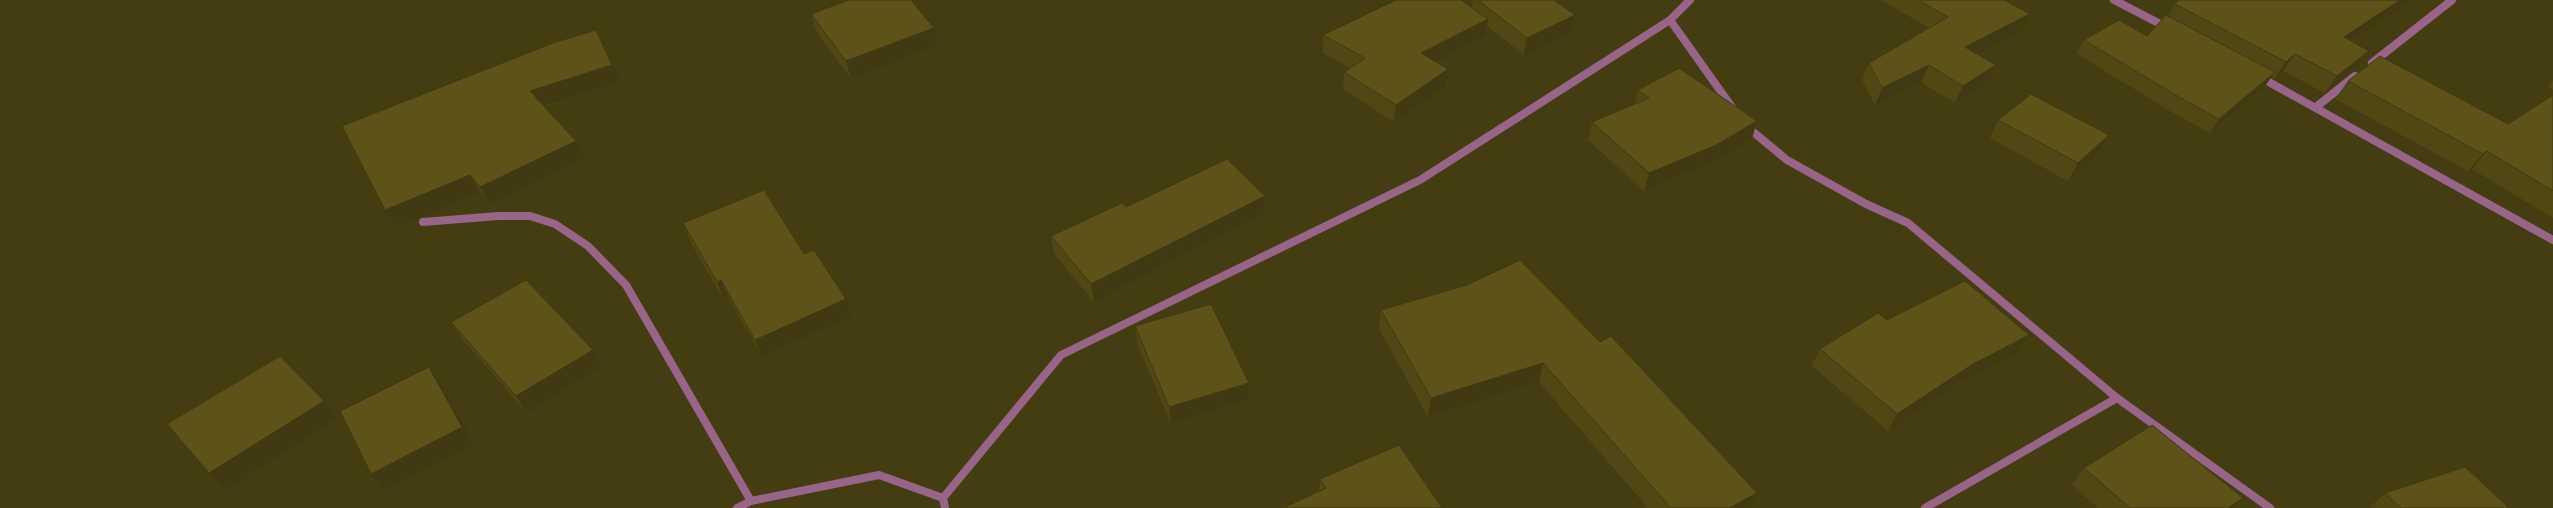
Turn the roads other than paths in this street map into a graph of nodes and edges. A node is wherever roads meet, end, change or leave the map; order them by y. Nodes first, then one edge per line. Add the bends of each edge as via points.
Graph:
1 (1690, 0) edge
2 (2114, 0) edge
3 (2452, 0) edge
4 (1670, 20) junction
5 (2173, 31) edge
6 (2365, 68) edge
7 (2359, 73) edge
8 (2254, 74) edge
9 (2316, 107) junction
10 (422, 222) dead end
11 (2553, 240) edge
12 (2117, 398) junction
13 (751, 501) junction
14 (944, 503) edge
15 (737, 508) edge
16 (1926, 508) edge
17 (2270, 508) edge

1 - 4 street
2 - 5 street
3 - 6 street
4 - 12 street via 1746,126 1787,160 1866,204 1908,223
4 - 14 street via 1420,180 1062,355
7 - 9 street
8 - 9 street
9 - 11 street
10 - 13 street via 530,216 555,224 588,246 626,285
12 - 16 street
12 - 17 street
13 - 14 street via 879,475
13 - 15 street

